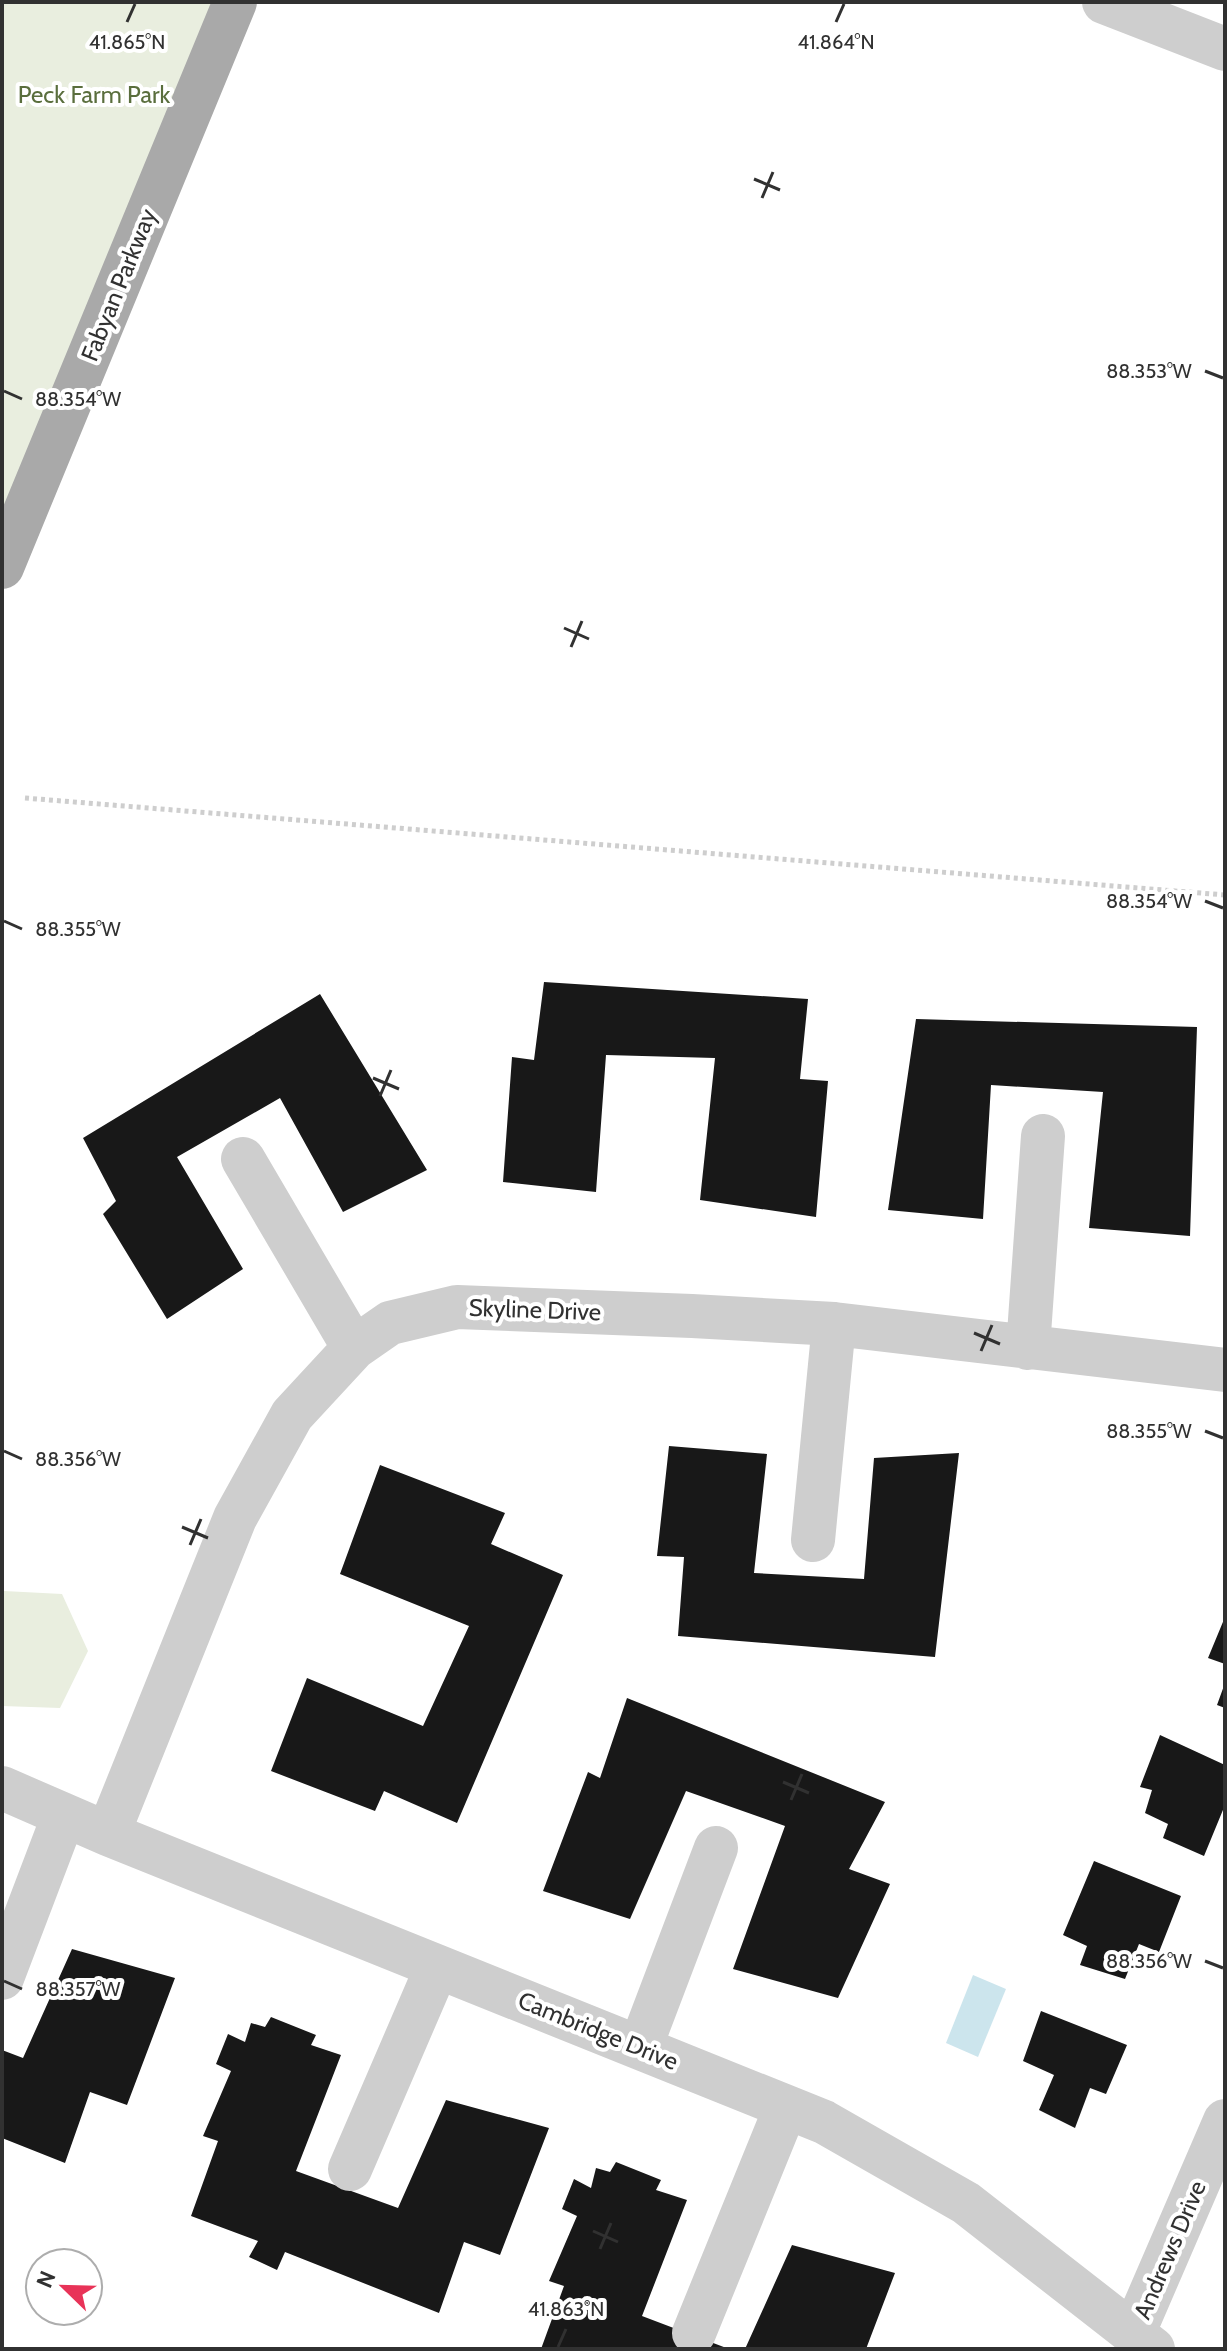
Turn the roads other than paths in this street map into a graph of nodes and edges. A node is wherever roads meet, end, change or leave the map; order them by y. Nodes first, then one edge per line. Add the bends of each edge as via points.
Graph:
1 (235, 2) edge
2 (1104, 2) edge
3 (1174, 14) edge
4 (1225, 49) edge
5 (2, 567) edge
6 (1043, 1136) dead end
7 (243, 1159) dead end
8 (834, 1324) junction
9 (354, 1348) junction
10 (1028, 1348) junction
11 (1225, 1370) edge
12 (813, 1540) dead end
13 (2, 1788) edge
14 (64, 1815) junction
15 (108, 1834) junction
16 (716, 1848) dead end
17 (437, 1967) junction
18 (2, 1978) edge
19 (640, 2048) junction
20 (786, 2107) junction
21 (1225, 2121) edge
22 (350, 2169) dead end
23 (694, 2333) dead end
24 (1143, 2341) edge

1 - 5 main road, Fabyan Parkway
2 - 3 street
3 - 4 street
6 - 10 street
7 - 9 street
8 - 9 street, Skyline Drive via 457,1307 390,1323
8 - 10 street, Skyline Drive
8 - 12 street
9 - 15 street, Skyline Drive via 292,1415 235,1518
10 - 11 street, Skyline Drive
13 - 14 street, Cambridge Drive
14 - 15 street, Cambridge Drive
14 - 18 street
15 - 17 street, Cambridge Drive
16 - 19 street
17 - 19 street, Cambridge Drive
17 - 22 street
19 - 20 street, Cambridge Drive
20 - 23 street
20 - 24 street, Cambridge Drive via 824,2122 966,2203
21 - 24 street, Andrews Drive

